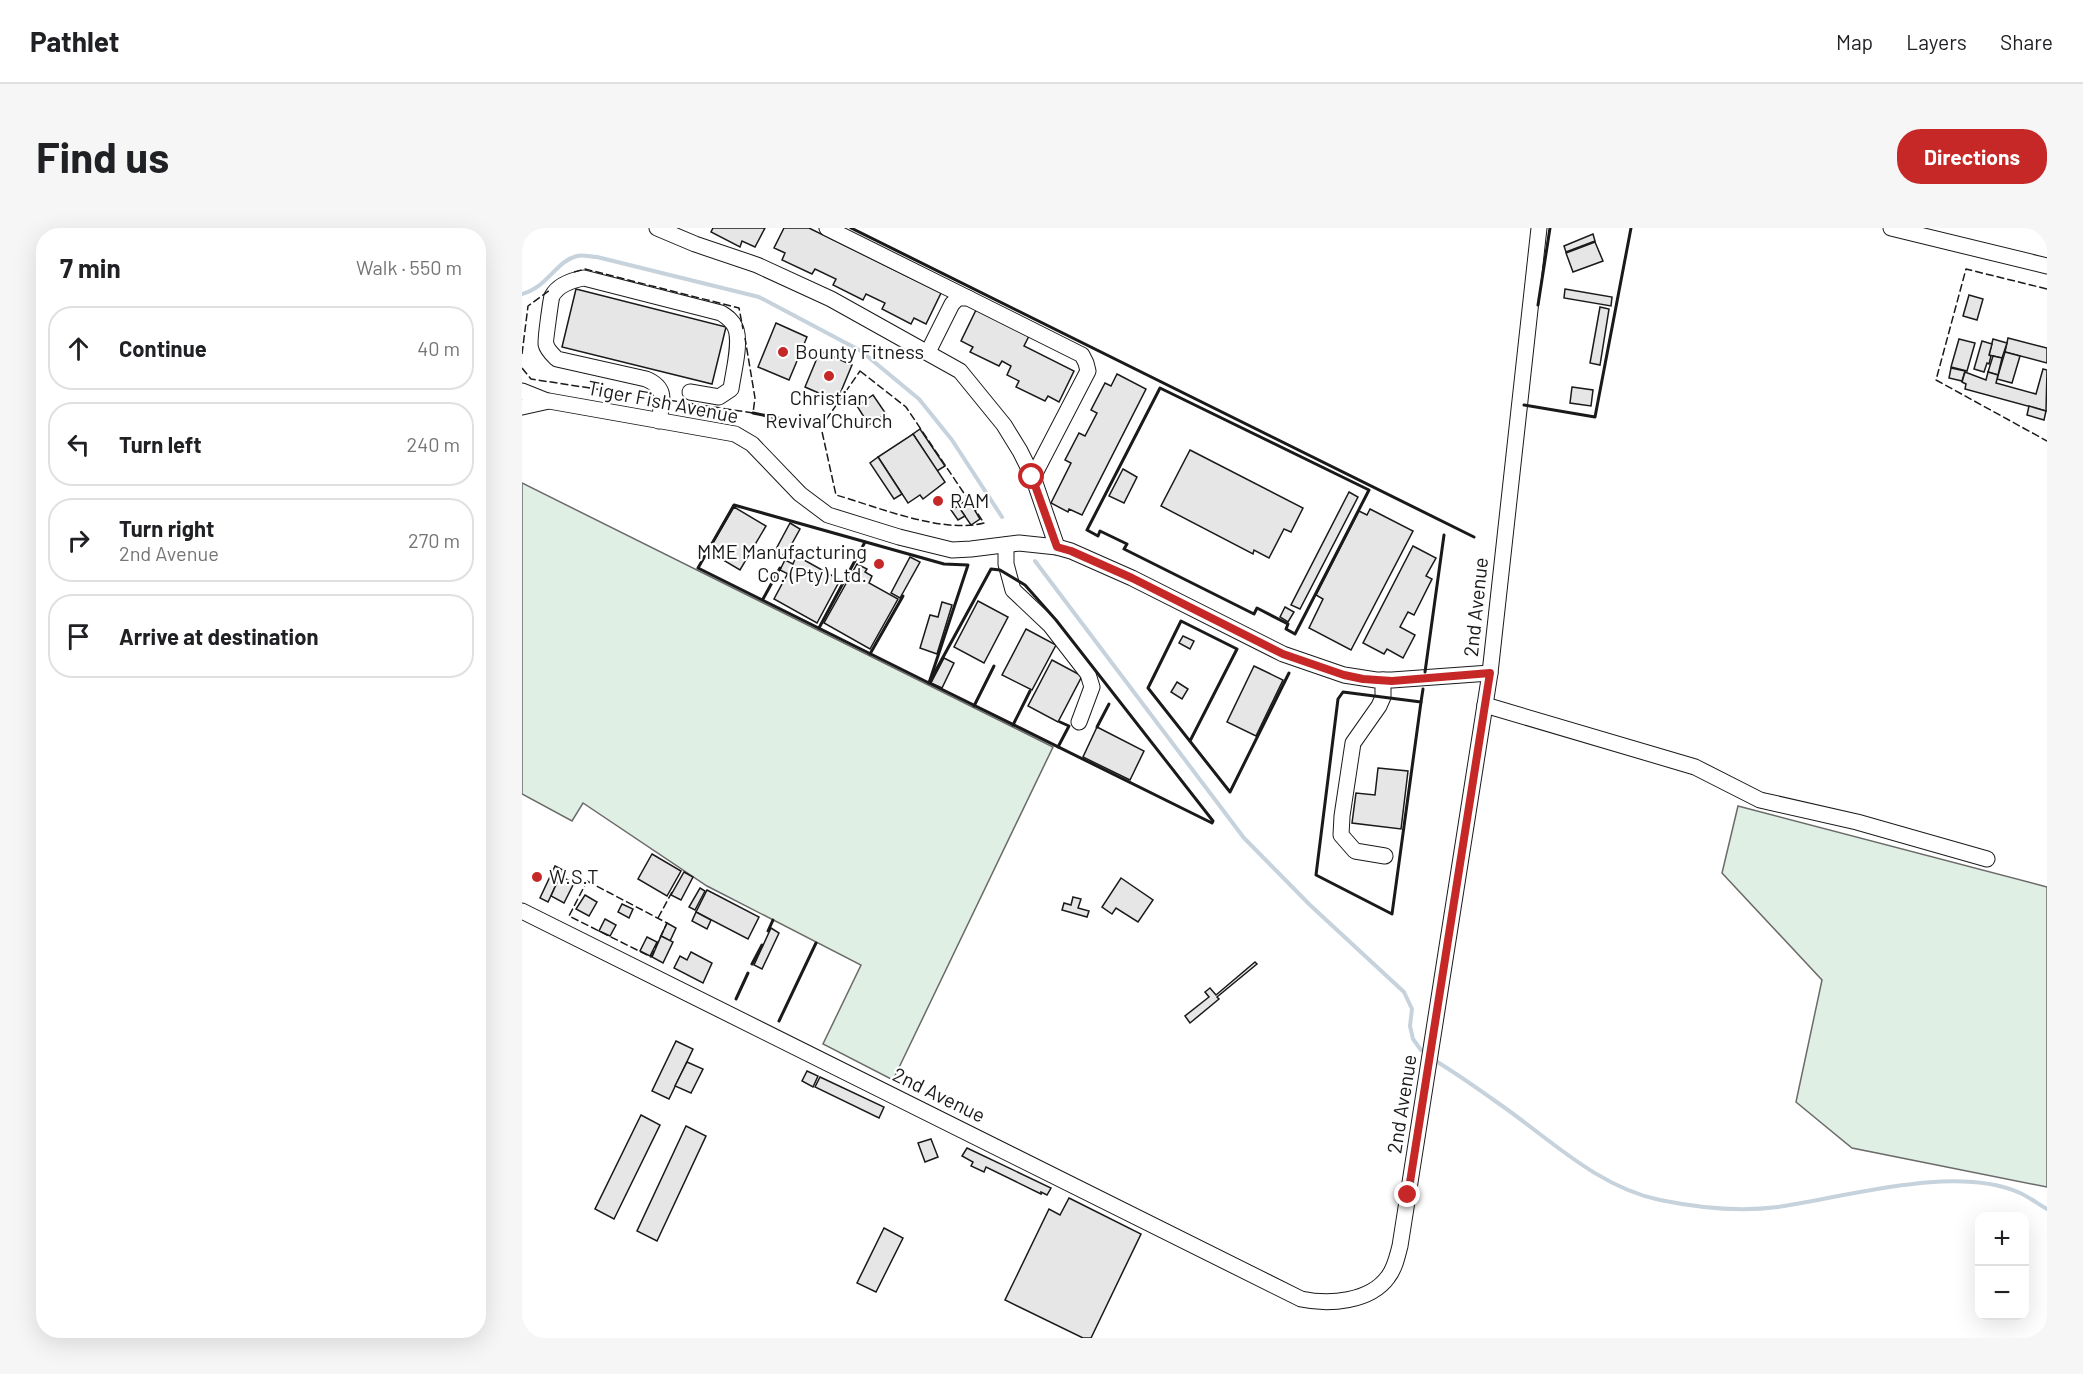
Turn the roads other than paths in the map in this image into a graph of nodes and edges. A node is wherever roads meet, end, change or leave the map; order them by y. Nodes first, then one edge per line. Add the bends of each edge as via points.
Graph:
1 (657, 228) edge
2 (827, 228) edge
3 (1539, 228) edge
4 (1891, 228) edge
5 (2047, 266) edge
6 (968, 298) junction
7 (928, 352) junction
8 (522, 391) edge
9 (690, 392) dead end
10 (561, 404) junction
11 (522, 406) edge
12 (659, 421) junction
13 (1032, 477) junction
14 (1006, 545) junction
15 (1050, 545) junction
16 (1490, 673) junction
17 (1383, 680) junction
18 (1485, 705) junction
19 (1079, 722) dead end
20 (1385, 856) dead end
21 (1987, 859) dead end
22 (522, 911) edge

1 - 7 street via 831,298
2 - 6 street
3 - 16 street, 2nd Avenue
4 - 5 street
6 - 7 street via 958,298 952,304
6 - 13 street via 1082,355 1086,363 1088,371
7 - 13 street via 960,371 984,398 1020,451
8 - 10 street
9 - 12 street via 719,397 731,389 738,341 730,320 721,314 584,278 560,288 552,296 546,344 550,352 557,359 657,384 663,400
10 - 11 street
10 - 12 street, Tiger Fish Avenue
12 - 14 street, Tiger Fish Avenue via 735,434 752,444 800,494 828,515 952,550
13 - 15 street
14 - 15 street, Tiger Fish Avenue
14 - 19 street via 1013,590 1050,626 1088,674 1092,687
15 - 17 street, Tiger Fish Avenue via 1132,578 1283,654 1344,675
16 - 17 street, Tiger Fish Avenue
16 - 18 street, 2nd Avenue
17 - 20 street via 1379,706 1353,743 1341,835 1355,851
18 - 21 street via 1695,767 1760,800 1857,822
18 - 22 street, 2nd Avenue via 1400,1246 1389,1276 1380,1287 1350,1299 1300,1299

